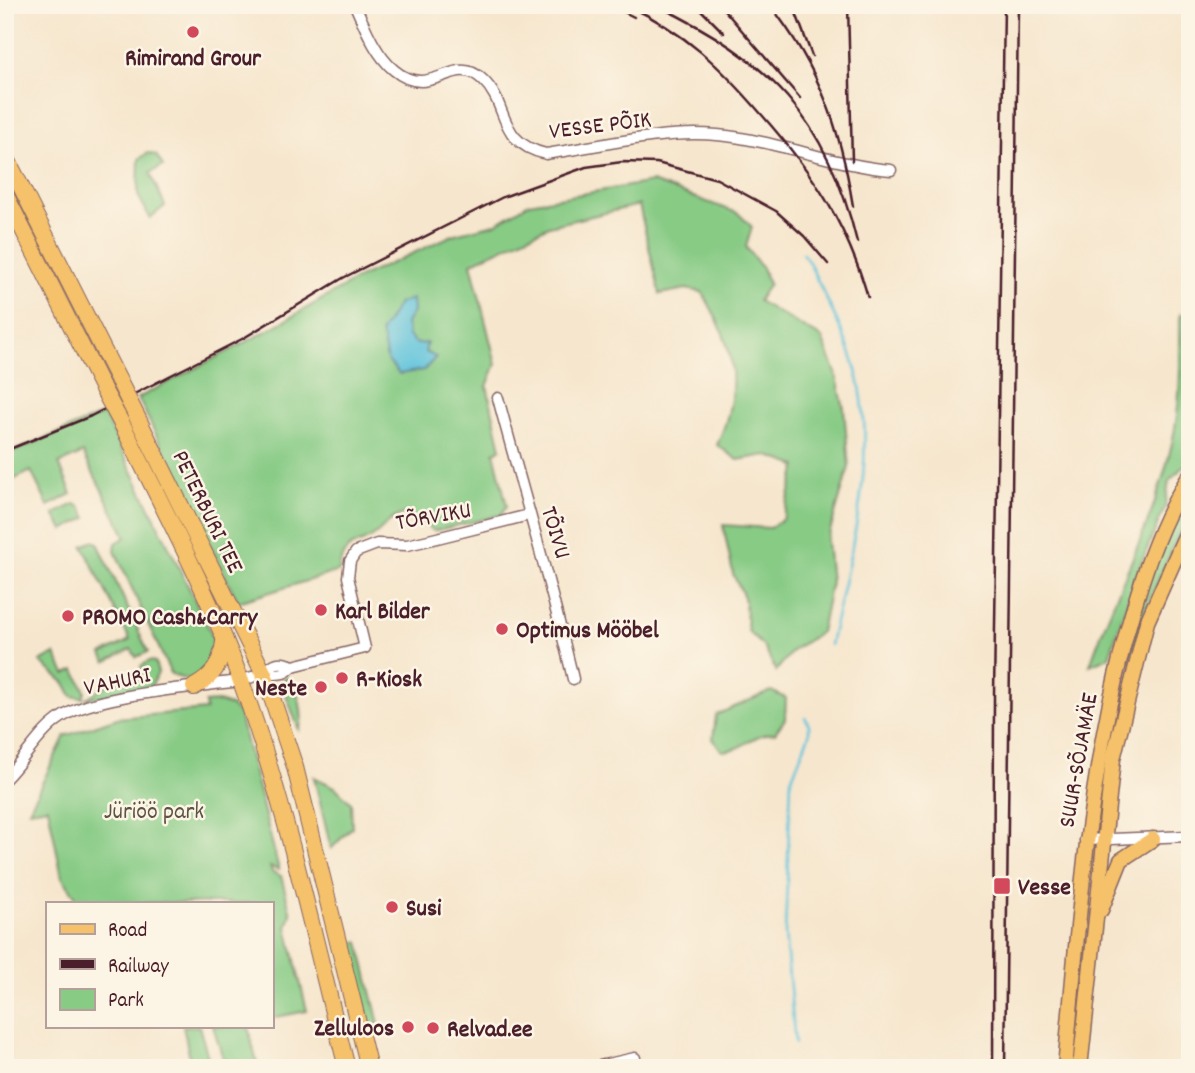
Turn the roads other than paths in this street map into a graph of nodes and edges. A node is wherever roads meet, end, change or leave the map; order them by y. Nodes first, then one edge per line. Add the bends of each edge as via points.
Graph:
1 (355, 5) edge
2 (5, 155) edge
3 (891, 170) dead end
4 (5, 194) edge
5 (498, 398) dead end
6 (1189, 477) edge
7 (529, 515) junction
8 (1190, 525) edge
9 (350, 561) joint
10 (225, 640) junction
11 (264, 674) junction
12 (573, 679) dead end
13 (241, 681) junction
14 (194, 687) junction
15 (5, 779) edge
16 (1190, 836) edge
17 (1153, 839) junction
18 (1085, 840) junction
19 (1102, 840) junction
20 (1094, 927) junction
21 (338, 1034) junction
22 (635, 1058) dead end
23 (341, 1068) edge
24 (347, 1068) edge
25 (369, 1068) edge
26 (590, 1068) edge
27 (1065, 1068) edge
28 (1080, 1068) edge

1 - 3 street, VESSE PÕIK via 378,52 393,69 410,80 427,82 455,69 473,72 484,81 515,138 528,150 546,154 682,134 718,135 853,167
2 - 11 highway, PETERBURI TEE, bridge
4 - 10 highway, PETERBURI TEE, bridge
5 - 7 street, TÕIVU
6 - 18 main road, SUUR-SÕJAMÄE via 1137,591 1096,762
7 - 9 street, TÕRVIKU via 407,545 365,547
7 - 12 street, TÕIVU via 552,585
8 - 19 main road, SUUR-SÕJAMÄE via 1147,622 1113,759
9 - 11 street, VAHURI via 348,577 365,648 293,666 286,674
10 - 13 highway, PETERBURI TEE
10 - 14 highway via 220,665
11 - 13 street, VAHURI
11 - 25 highway, PETERBURI TEE via 295,767
13 - 14 street, VAHURI
13 - 21 highway, PETERBURI TEE via 272,774
14 - 15 street, VAHURI via 74,711 49,727
16 - 17 street
17 - 19 street
17 - 20 main road via 1121,860
18 - 19 street
18 - 27 main road, SUUR-SÕJAMÄE
19 - 20 main road, SUUR-SÕJAMÄE
20 - 28 main road, SUUR-SÕJAMÄE
21 - 23 highway
21 - 24 highway, PETERBURI TEE
22 - 26 street

